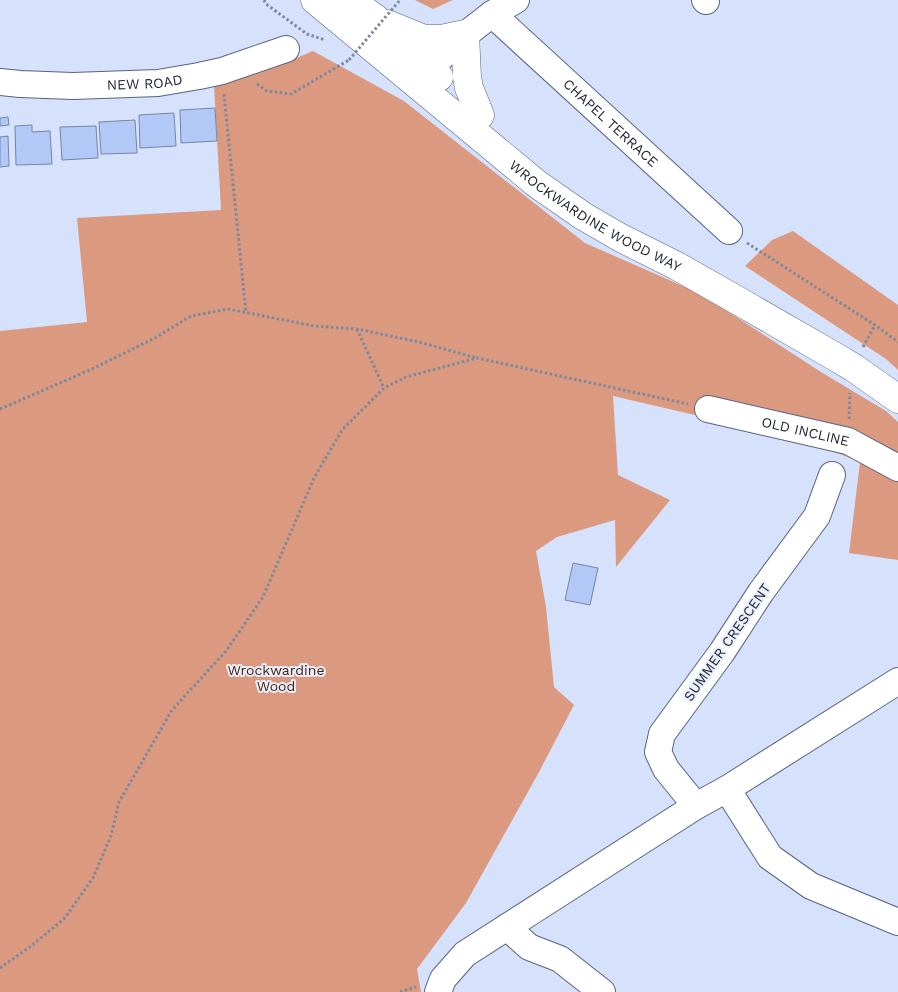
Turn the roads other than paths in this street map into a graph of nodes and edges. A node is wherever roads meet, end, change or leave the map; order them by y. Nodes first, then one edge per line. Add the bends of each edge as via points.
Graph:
1 (315, 0) edge
2 (350, 0) edge
3 (516, 0) edge
4 (492, 14) junction
5 (374, 18) junction
6 (465, 34) junction
7 (286, 49) dead end
8 (423, 76) junction
9 (0, 82) edge
10 (480, 115) junction
11 (729, 231) road end
12 (857, 361) junction
13 (898, 384) edge
14 (898, 399) edge
15 (708, 409) road end
16 (898, 468) edge
17 (832, 475) dead end
18 (898, 681) edge
19 (727, 789) junction
20 (696, 806) junction
21 (898, 922) edge
22 (507, 927) junction
23 (440, 985) edge
24 (602, 992) edge

1 - 8 main road, WROCKWARDINE WOOD WAY
2 - 5 main road, WROCKWARDINE WOOD WAY
3 - 4 street
4 - 6 street
4 - 11 street, CHAPEL TERRACE
5 - 6 main road via 424,39
5 - 8 main road, WROCKWARDINE WOOD WAY
6 - 8 street
6 - 10 main road via 466,77
7 - 9 street, NEW ROAD via 228,69 158,83 73,86
8 - 10 main road, WROCKWARDINE WOOD WAY
8 - 12 main road, WROCKWARDINE WOOD WAY via 537,184 583,216
10 - 12 main road, WROCKWARDINE WOOD WAY via 576,190 796,316
12 - 13 main road, WROCKWARDINE WOOD WAY
12 - 14 main road, WROCKWARDINE WOOD WAY
15 - 16 street, OLD INCLINE via 848,441
17 - 20 street, SUMMER CRESCENT via 817,516 662,734 658,752 666,769
18 - 19 street
19 - 20 street
19 - 21 street via 770,857 811,886
20 - 22 street
22 - 23 street via 465,954
22 - 24 street via 529,947 560,959

